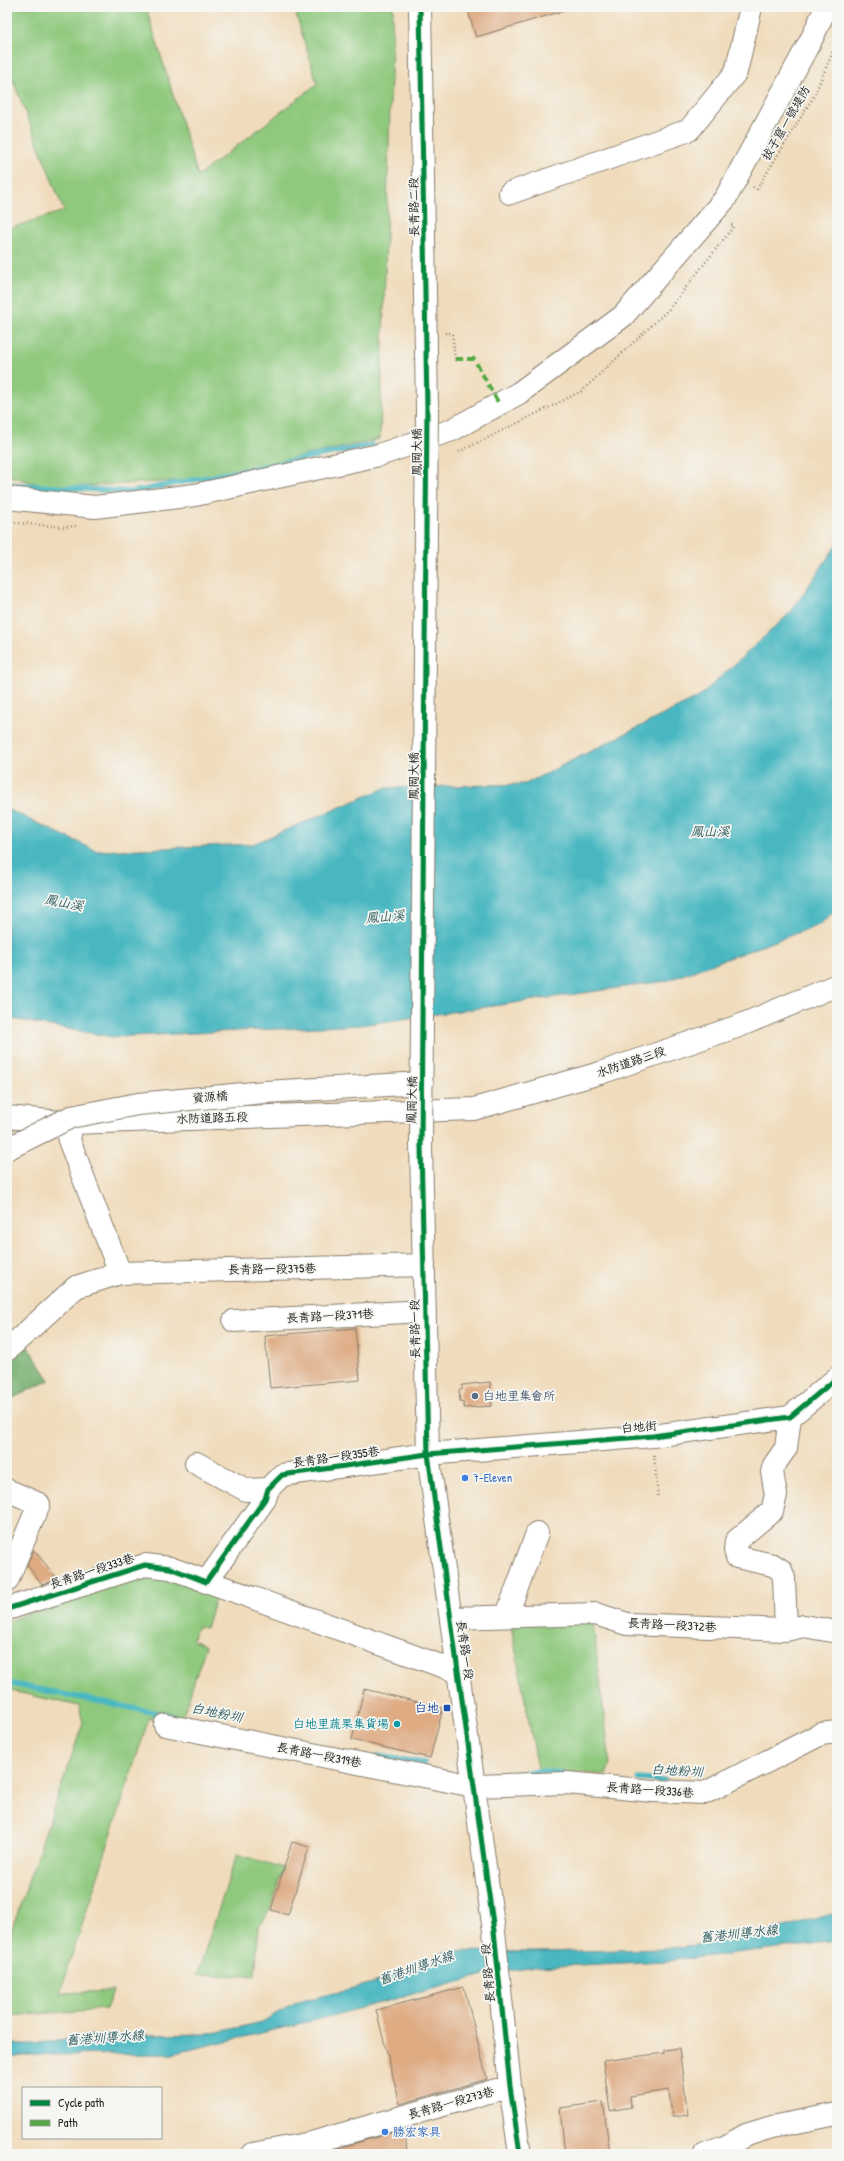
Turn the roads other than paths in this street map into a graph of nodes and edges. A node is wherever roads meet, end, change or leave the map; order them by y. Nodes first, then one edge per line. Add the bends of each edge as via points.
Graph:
1 (420, 7) edge
2 (751, 7) edge
3 (826, 7) edge
4 (510, 193) dead end
5 (427, 407) joint
6 (7, 498) edge
7 (837, 985) edge
8 (422, 1083) junction
9 (418, 1111) joint
10 (7, 1117) edge
11 (72, 1123) junction
12 (421, 1146) joint
13 (7, 1149) edge
14 (424, 1265) junction
15 (120, 1273) junction
16 (425, 1311) junction
17 (234, 1322) dead end
18 (7, 1350) edge
19 (837, 1378) edge
20 (790, 1417) junction
21 (428, 1454) junction
22 (196, 1463) dead end
23 (268, 1489) junction
24 (7, 1490) edge
25 (537, 1534) dead end
26 (7, 1581) edge
27 (206, 1582) junction
28 (7, 1609) edge
29 (507, 1615) junction
30 (451, 1618) junction
31 (786, 1630) junction
32 (837, 1632) edge
33 (458, 1672) junction
34 (165, 1725) dead end
35 (837, 1732) edge
36 (474, 1786) junction
37 (510, 2086) junction
38 (837, 2114) edge
39 (312, 2148) edge
40 (252, 2154) edge
41 (520, 2154) edge
42 (705, 2154) edge

1 - 5 street, 長青路二段
2 - 4 street via 736,72 689,130
3 - 6 street via 725,199 623,316 519,393 452,430 379,455 196,495 96,507
5 - 8 street, 鳳岡大橋, bridge
7 - 9 street, 水防道路三段 via 739,1026 600,1073 474,1109
8 - 12 street, 鳳岡大橋, bridge
8 - 13 street, 資源橋, bridge via 265,1092 138,1104 70,1117
9 - 11 street, 水防道路五段
10 - 11 street, 水防道路五段
11 - 15 street via 68,1140
12 - 14 street, 長青路一段
14 - 15 street, 長青路一段375巷
14 - 16 street, 長青路一段
15 - 18 street, 長青路一段375巷 via 76,1287
16 - 17 street, 長青路一段371巷
16 - 21 street, 長青路一段
19 - 20 street
20 - 21 street, 白地街 via 653,1436
20 - 31 street via 786,1448 774,1464 772,1472 776,1495 772,1511 736,1541 735,1550 737,1557 772,1565 781,1570 784,1578
21 - 23 street, 長青路一段355巷 via 282,1475
21 - 30 street, 長青路一段
22 - 23 street via 246,1490
23 - 27 street, 長青路一段355巷 via 264,1499
24 - 26 street via 39,1504
25 - 29 street
27 - 28 street, 長青路一段333巷 via 170,1568 145,1565
27 - 33 street, 長青路一段333巷
29 - 30 street, 長青路一段372巷
29 - 31 street, 長青路一段372巷 via 596,1614 627,1624
30 - 33 street, 長青路一段
31 - 32 street, 長青路一段372巷 via 804,1626
33 - 36 street, 長青路一段
34 - 36 street, 長青路一段319巷
35 - 36 street, 長青路一段336巷 via 821,1734 704,1793 653,1792 567,1783
36 - 37 street, 長青路一段 via 494,1930
37 - 39 street, 長青路一段273巷
37 - 41 street, 長青路一段
38 - 42 street via 772,2127 746,2135 725,2147
39 - 40 street, 長青路一段273巷

